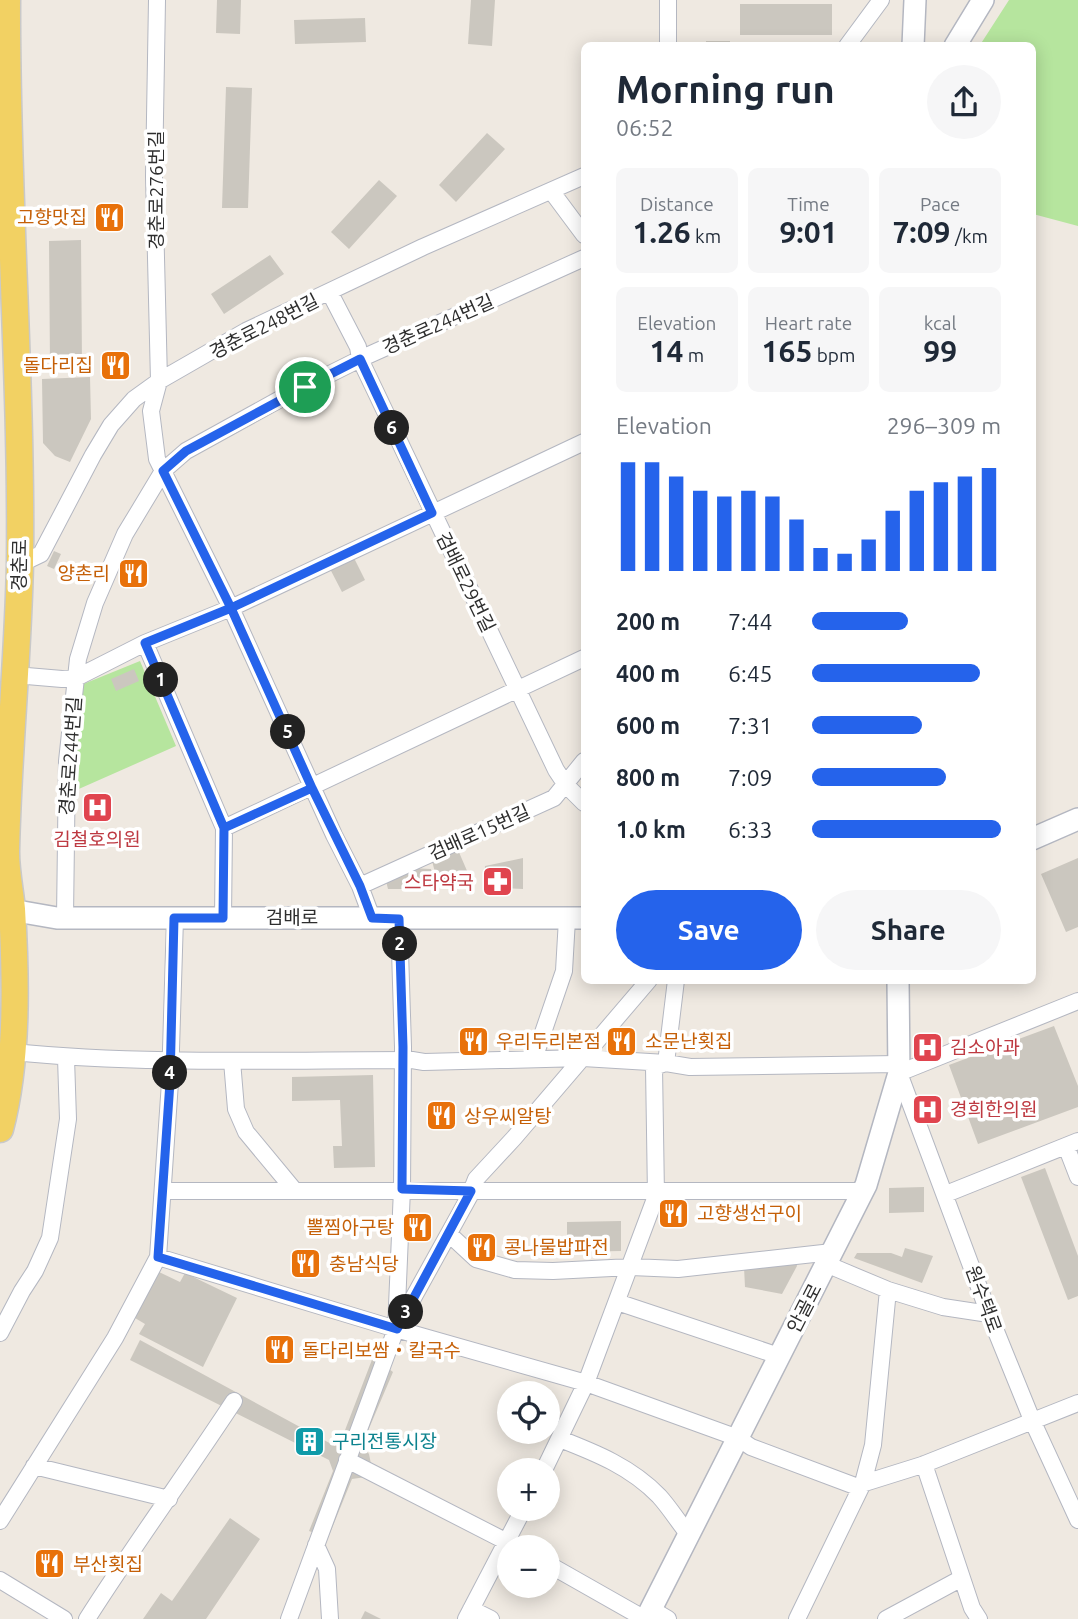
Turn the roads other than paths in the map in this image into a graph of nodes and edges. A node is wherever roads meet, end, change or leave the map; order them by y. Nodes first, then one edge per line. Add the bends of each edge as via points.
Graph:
1 (7, 0) edge
2 (157, 0) edge
3 (668, 0) edge
4 (881, 0) edge
5 (915, 0) edge
6 (983, 0) edge
7 (668, 42) edge
8 (850, 42) edge
9 (915, 42) edge
10 (957, 42) edge
11 (581, 178) edge
12 (552, 192) junction
13 (581, 231) edge
14 (581, 259) edge
15 (330, 293) junction
16 (360, 359) junction
17 (159, 381) junction
18 (581, 443) edge
19 (163, 471) junction
20 (432, 513) junction
21 (20, 564) junction
22 (231, 608) junction
23 (145, 643) junction
24 (581, 660) edge
25 (15, 676) junction
26 (76, 678) junction
27 (518, 691) junction
28 (581, 765) edge
29 (566, 785) junction
30 (312, 788) junction
31 (581, 800) edge
32 (1078, 819) edge
33 (224, 828) junction
34 (1036, 837) edge
35 (360, 886) junction
36 (6, 909) edge
37 (65, 918) junction
38 (174, 918) junction
39 (223, 918) junction
40 (372, 918) junction
41 (399, 919) junction
42 (576, 919) edge
43 (646, 984) edge
44 (676, 984) edge
45 (898, 984) edge
46 (1078, 1001) edge
47 (12, 1052) junction
48 (66, 1058) junction
49 (583, 1058) junction
50 (534, 1059) junction
51 (170, 1060) junction
52 (402, 1060) junction
53 (232, 1061) junction
54 (666, 1062) junction
55 (899, 1068) junction
56 (0, 1129) edge
57 (1072, 1143) edge
58 (1078, 1177) edge
59 (402, 1189) junction
60 (163, 1191) junction
61 (295, 1191) junction
62 (471, 1191) junction
63 (656, 1191) junction
64 (863, 1191) junction
65 (946, 1194) junction
66 (449, 1234) junction
67 (158, 1257) junction
68 (829, 1258) junction
69 (631, 1267) junction
70 (888, 1290) junction
71 (617, 1303) junction
72 (989, 1314) junction
73 (397, 1329) junction
74 (0, 1333) edge
75 (779, 1356) junction
76 (586, 1383) junction
77 (234, 1401) dead end
78 (1078, 1403) edge
79 (1032, 1420) junction
80 (560, 1438) joint
81 (738, 1438) junction
82 (347, 1460) junction
83 (924, 1464) junction
84 (34, 1466) junction
85 (863, 1483) junction
86 (169, 1499) junction
87 (1078, 1520) edge
88 (0, 1521) edge
89 (689, 1535) junction
90 (497, 1536) edge
91 (316, 1545) junction
92 (497, 1568) edge
93 (560, 1570) edge
94 (962, 1578) junction
95 (0, 1580) edge
96 (469, 1614) edge
97 (653, 1616) edge
98 (64, 1619) edge
99 (87, 1619) edge
100 (289, 1619) edge
101 (330, 1619) edge
102 (491, 1619) edge
103 (797, 1619) edge
104 (886, 1619) edge
105 (979, 1619) edge

1 - 21 main road, 경춘로
2 - 17 street, 경춘로276번길
3 - 7 street
4 - 8 street
5 - 9 street
6 - 10 street
11 - 12 street, 경춘로248번길
12 - 13 street
12 - 15 street, 경춘로248번길
14 - 16 street, 경춘로244번길
15 - 16 street, 검배로29번길
15 - 17 street, 경춘로248번길 via 246,331
16 - 19 street, 경춘로244번길 via 216,433
16 - 20 street, 검배로29번길
17 - 19 street, 경춘로276번길 via 151,411 157,459
17 - 21 street, 경춘로248번길 via 134,399 111,425 41,554
18 - 20 street, 경춘로244번길
19 - 22 street, 경춘로276번길
19 - 26 street, 경춘로244번길 via 125,534 100,591
20 - 22 street, 경춘로244번길
20 - 27 street, 검배로29번길
21 - 25 main road, 경춘로
22 - 23 street, 경춘로244번길
22 - 30 street, 경춘로276번길
23 - 26 street, 경춘로244번길
23 - 33 street
24 - 27 street
25 - 26 street, 경춘로244번길
25 - 36 main road, 경춘로
26 - 37 street, 경춘로244번길 via 67,761
27 - 29 street, 검배로29번길
27 - 30 street
28 - 29 street, 검배로15번길
29 - 31 street, 검배로29번길
29 - 35 street, 검배로15번길 via 554,798
30 - 33 street
30 - 35 street, 경춘로276번길
32 - 34 street
33 - 39 street
35 - 40 street, 경춘로276번길
36 - 37 street, 검배로
36 - 47 main road, 경춘로 via 15,988
37 - 38 street, 검배로
38 - 39 street, 검배로
38 - 51 street
39 - 40 street, 검배로
40 - 41 street, 검배로
41 - 42 street, 검배로
41 - 52 street
42 - 50 street
43 - 49 street
44 - 54 street
45 - 55 street, 안골로
46 - 55 street
47 - 48 street
47 - 56 main road, 경춘로
48 - 51 street
48 - 74 street via 68,1119 50,1238
49 - 50 street
49 - 54 street
49 - 62 street via 476,1179
50 - 52 street
51 - 53 street
51 - 60 street
52 - 53 street
52 - 59 street
53 - 61 street via 236,1109 246,1132
54 - 55 street via 690,1067
54 - 63 street via 654,1067
55 - 64 street, 안골로
55 - 65 street, 원수택로
57 - 58 street
57 - 65 street
59 - 61 street
59 - 62 street
59 - 73 street
60 - 61 street
60 - 67 street
62 - 63 street
62 - 66 street
63 - 64 street
63 - 69 street
64 - 68 street, 안골로
65 - 72 street, 원수택로
66 - 69 street via 476,1259 515,1270
66 - 73 street
67 - 73 street
67 - 84 street via 115,1338
68 - 69 street via 678,1269
68 - 70 street
68 - 75 street, 안골로
69 - 71 street
70 - 72 street via 943,1307
70 - 85 street via 873,1445
71 - 75 street
71 - 76 street
72 - 79 street, 원수택로
73 - 76 street
73 - 82 street
75 - 81 street, 안골로
76 - 80 street
76 - 81 street
77 - 86 street
78 - 79 street
79 - 83 street
79 - 87 street, 원수택로
80 - 89 street via 629,1470 659,1496
81 - 85 street via 855,1486
81 - 89 street, 안골로
82 - 90 street
82 - 91 street
83 - 85 street
83 - 94 street
84 - 86 street
84 - 88 street
85 - 103 street
86 - 99 street
89 - 97 street, 안골로
91 - 100 street
91 - 101 street via 327,1569
92 - 96 street
93 - 97 street
94 - 104 street
94 - 105 street
95 - 98 street
96 - 102 street

